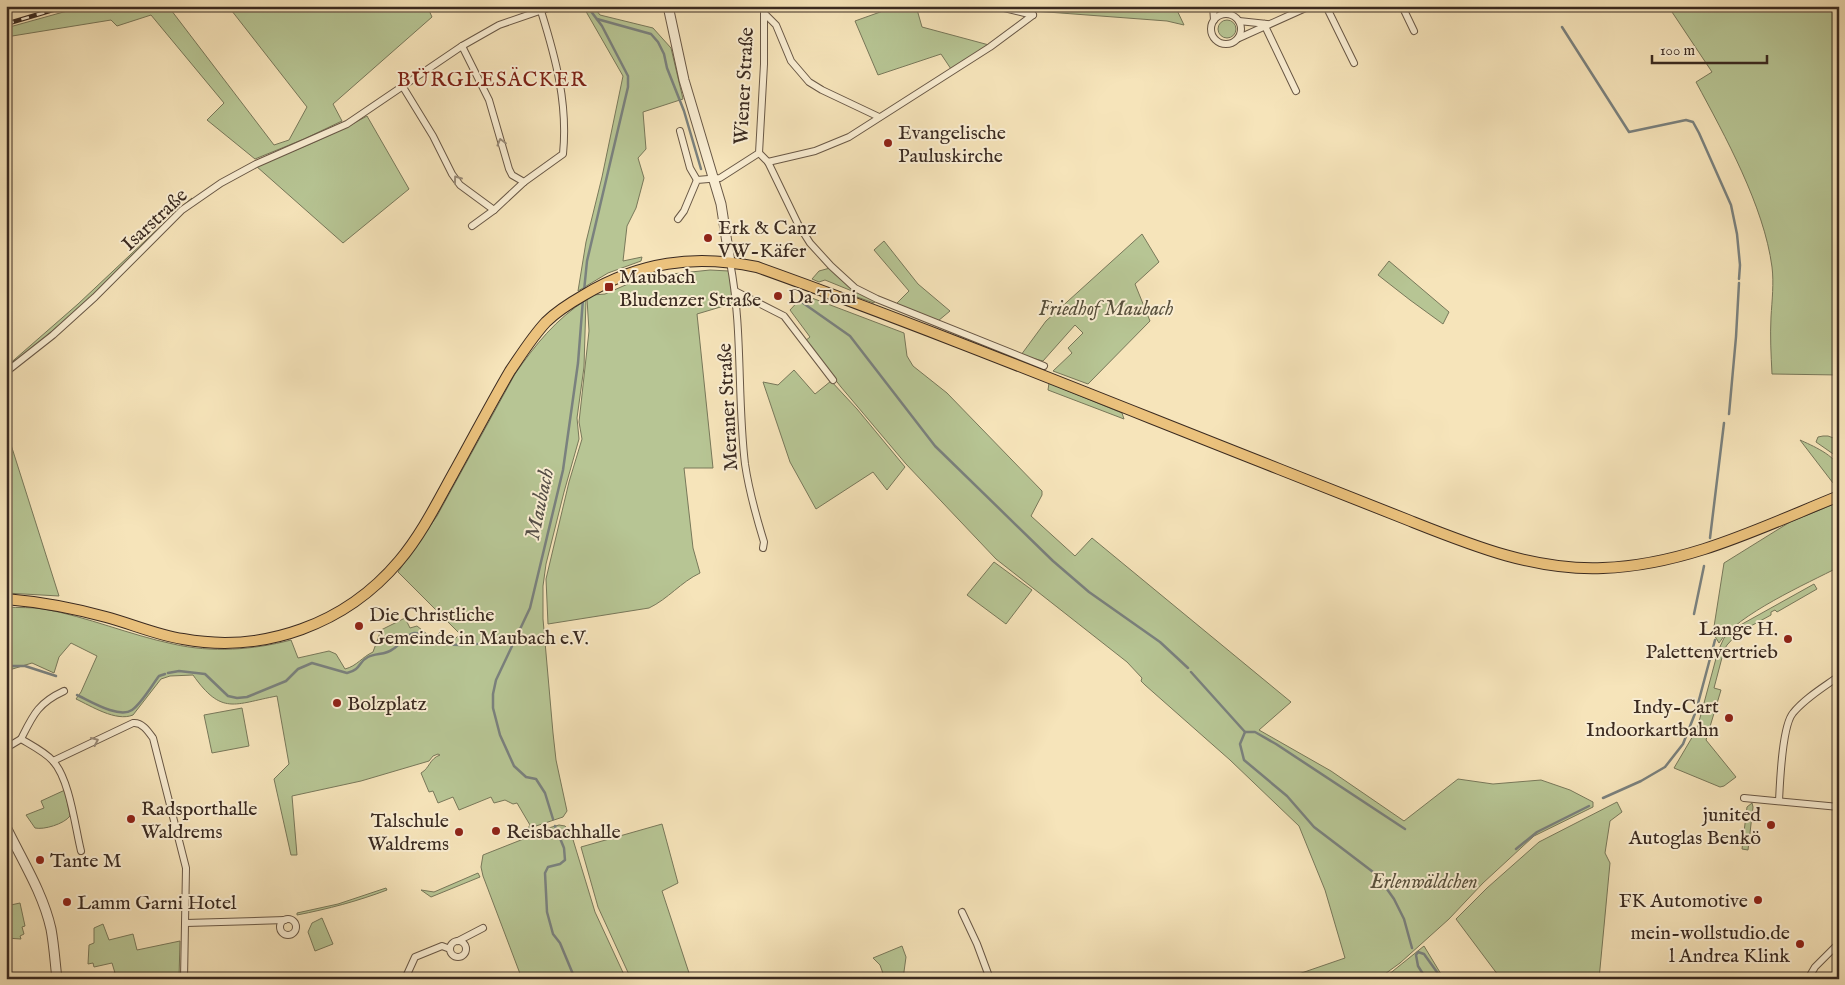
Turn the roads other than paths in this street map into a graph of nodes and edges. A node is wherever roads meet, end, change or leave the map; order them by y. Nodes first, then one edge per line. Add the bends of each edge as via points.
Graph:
1 (554, 6) edge
2 (668, 6) edge
3 (764, 6) edge
4 (996, 6) edge
5 (1213, 6) edge
6 (1224, 6) edge
7 (1310, 6) edge
8 (1326, 6) edge
9 (1402, 6) edge
10 (541, 11) junction
11 (765, 14) junction
12 (1229, 14) junction
13 (1214, 20) junction
14 (1239, 20) junction
15 (1264, 26) junction
16 (1414, 31) dead end
17 (1239, 38) junction
18 (462, 46) junction
19 (1354, 63) dead end
20 (403, 87) junction
21 (1296, 91) dead end
22 (879, 117) junction
23 (680, 131) dead end
24 (760, 153) junction
25 (768, 162) junction
26 (697, 180) junction
27 (715, 180) junction
28 (524, 182) junction
29 (494, 210) junction
30 (678, 219) dead end
31 (472, 226) dead end
32 (730, 262) junction
33 (735, 291) junction
34 (1044, 366) dead end
35 (6, 372) edge
36 (832, 380) dead end
37 (1839, 496) edge
38 (763, 548) dead end
39 (6, 599) edge
40 (1839, 676) edge
41 (64, 690) dead end
42 (21, 739) junction
43 (6, 748) edge
44 (53, 761) junction
45 (1744, 798) dead end
46 (1779, 801) junction
47 (1839, 807) edge
48 (6, 827) edge
49 (81, 851) dead end
50 (962, 912) dead end
51 (286, 920) dead end
52 (186, 922) junction
53 (483, 928) dead end
54 (458, 941) junction
55 (1839, 943) edge
56 (450, 949) junction
57 (57, 979) edge
58 (184, 979) edge
59 (405, 979) edge
60 (990, 979) edge
61 (1808, 979) edge

1 - 10 street, Isarstraße
2 - 27 street via 684,80
3 - 11 street, Wiener Straße
4 - 22 street via 1032,15 990,47
5 - 13 street
6 - 12 street
7 - 15 street
8 - 19 street
9 - 16 street
10 - 18 street, Isarstraße via 499,24
10 - 28 street via 560,74 565,133 563,154
11 - 22 street via 776,25 791,61 809,82
11 - 24 street, Wiener Straße
12 - 13 street
12 - 14 street
13 - 17 street via 1211,33 1219,43 1228,45
14 - 15 street
14 - 17 street via 1242,30
15 - 17 street
15 - 21 street
18 - 20 street, Isarstraße
28 -> 18 street via 512,175 509,169 489,100
29 -> 20 street via 460,185
20 - 35 street, Isarstraße via 347,124 256,164 182,210 96,297
22 - 25 street via 834,144
23 - 26 street via 690,168
24 - 25 street
24 - 27 street, Wiener Straße
25 - 34 street via 810,242 855,288
26 - 27 street
26 - 30 street
27 - 32 street
28 - 29 street
29 - 31 street
32 - 33 street, Meraner Straße
32 - 37 main road via 757,267 859,304 1515,559 1562,567 1601,568 1671,560 1727,542
32 - 39 main road via 676,262 650,266 591,291 546,322 524,350 492,402 433,512 399,561 365,594 328,618 268,640 216,643 182,639 42,602
33 - 36 street via 784,316
33 - 38 street, Meraner Straße via 745,462
40 - 46 street via 1791,716 1784,747
41 - 42 street via 40,706
42 - 43 street
42 - 44 street
44 - 49 street via 67,791
44 -> 52 street via 130,724 137,723 145,728 153,738 186,868
45 - 46 street
46 - 47 street
48 - 57 street via 32,877 47,916
50 - 60 street
51 - 52 street
52 - 58 street
53 - 54 street
54 - 56 street via 453,942
54 - 56 street via 465,946 463,955 456,956
55 - 61 street via 1815,967
56 - 59 street via 442,946 415,957

